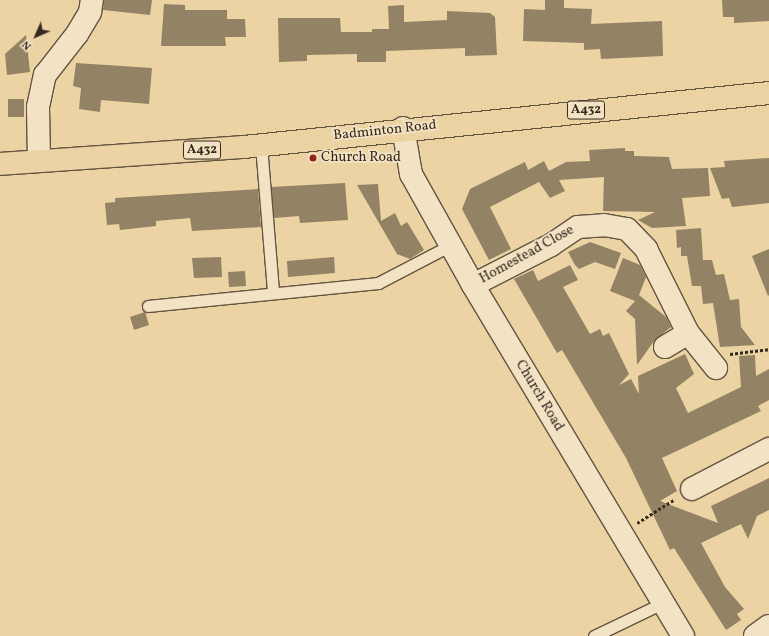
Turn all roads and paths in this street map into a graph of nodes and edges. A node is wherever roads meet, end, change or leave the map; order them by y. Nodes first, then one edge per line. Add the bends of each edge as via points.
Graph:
1 (92, 0) edge
2 (769, 93) edge
3 (403, 128) junction
4 (261, 145) junction
5 (39, 160) junction
6 (0, 164) edge
7 (450, 245) junction
8 (473, 285) junction
9 (273, 292) junction
10 (148, 306) dead end
11 (688, 333) junction
12 (665, 347) dead end
13 (769, 349) edge
14 (710, 363) joint
15 (769, 449) edge
16 (692, 489) joint
17 (621, 533) junction
18 (663, 603) junction
19 (769, 626) edge
20 (594, 636) edge
21 (683, 636) edge
22 (755, 636) edge

1 - 5 street via 90,12 77,34 45,75 38,108
2 - 3 main road, Badminton Road / A432
3 - 4 main road, Badminton Road / A432
3 - 7 street, Church Road via 411,174
4 - 5 main road, Badminton Road / A432
4 - 9 lane
5 - 6 main road, Badminton Road / A432
7 - 8 street, Church Road
7 - 9 lane via 378,283
8 - 11 street, Homestead Close via 551,245 578,227 604,225 626,229 646,249
8 - 17 street, Church Road
9 - 10 lane
11 - 12 street
11 - 14 street, Homestead Close
13 - 14 path
15 - 16 street
16 - 17 path
17 - 18 street, Church Road
18 - 20 lane
18 - 21 street, Church Road
19 - 22 street

